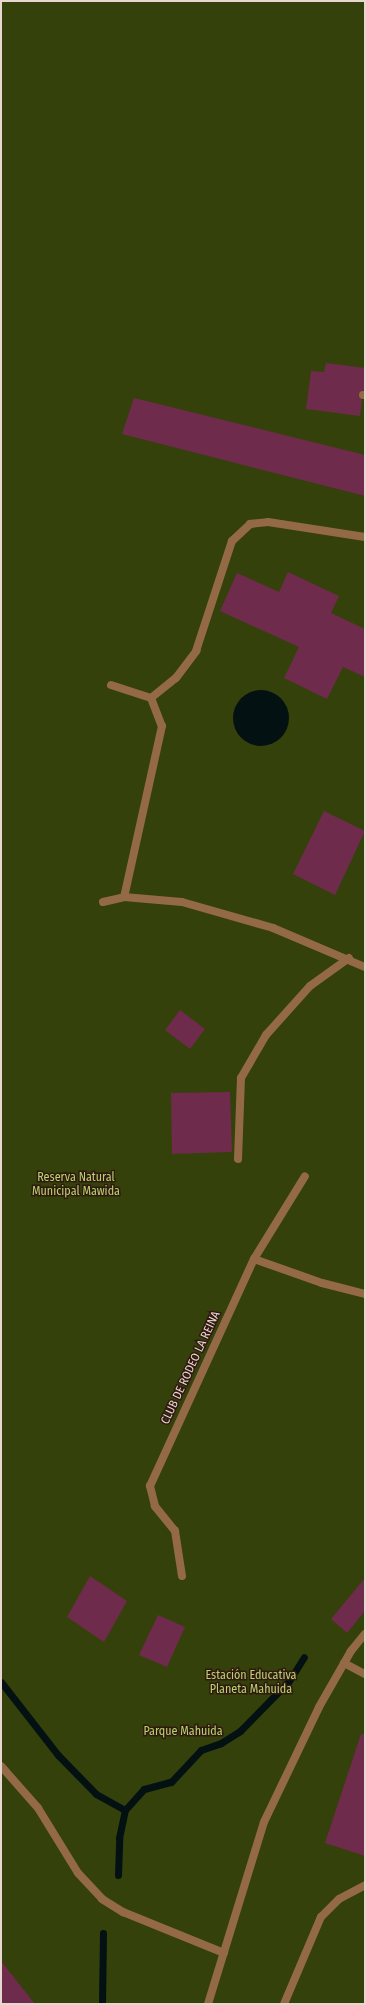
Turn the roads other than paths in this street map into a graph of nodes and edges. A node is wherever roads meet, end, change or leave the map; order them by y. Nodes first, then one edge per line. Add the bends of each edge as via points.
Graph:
1 (365, 538) edge
2 (111, 686) dead end
3 (151, 698) junction
4 (124, 897) junction
5 (103, 902) dead end
6 (349, 958) junction
7 (365, 966) edge
8 (238, 1159) dead end
9 (305, 1176) dead end
10 (254, 1259) junction
11 (365, 1294) edge
12 (182, 1576) dead end
13 (365, 1634) edge
14 (344, 1663) junction
15 (365, 1674) edge
16 (1, 1766) edge
17 (365, 1885) edge
18 (224, 1953) junction
19 (208, 2004) edge
20 (284, 2004) edge

1 - 3 street via 268,522 250,524 232,541 196,651 176,678
2 - 3 street
3 - 4 street via 162,726
4 - 5 street
4 - 6 street via 182,902 273,928
6 - 7 street
6 - 8 street via 310,986 266,1036 241,1078
9 - 10 street, CLUB DE RODEO LA REINA
10 - 11 street via 322,1283
10 - 12 street, CLUB DE RODEO LA REINA via 150,1486 155,1506 175,1531
13 - 14 street
14 - 15 street
14 - 18 street via 319,1706 264,1822
16 - 18 street via 38,1808 78,1873 102,1899 122,1912
17 - 20 street via 340,1899 321,1917
18 - 19 street

